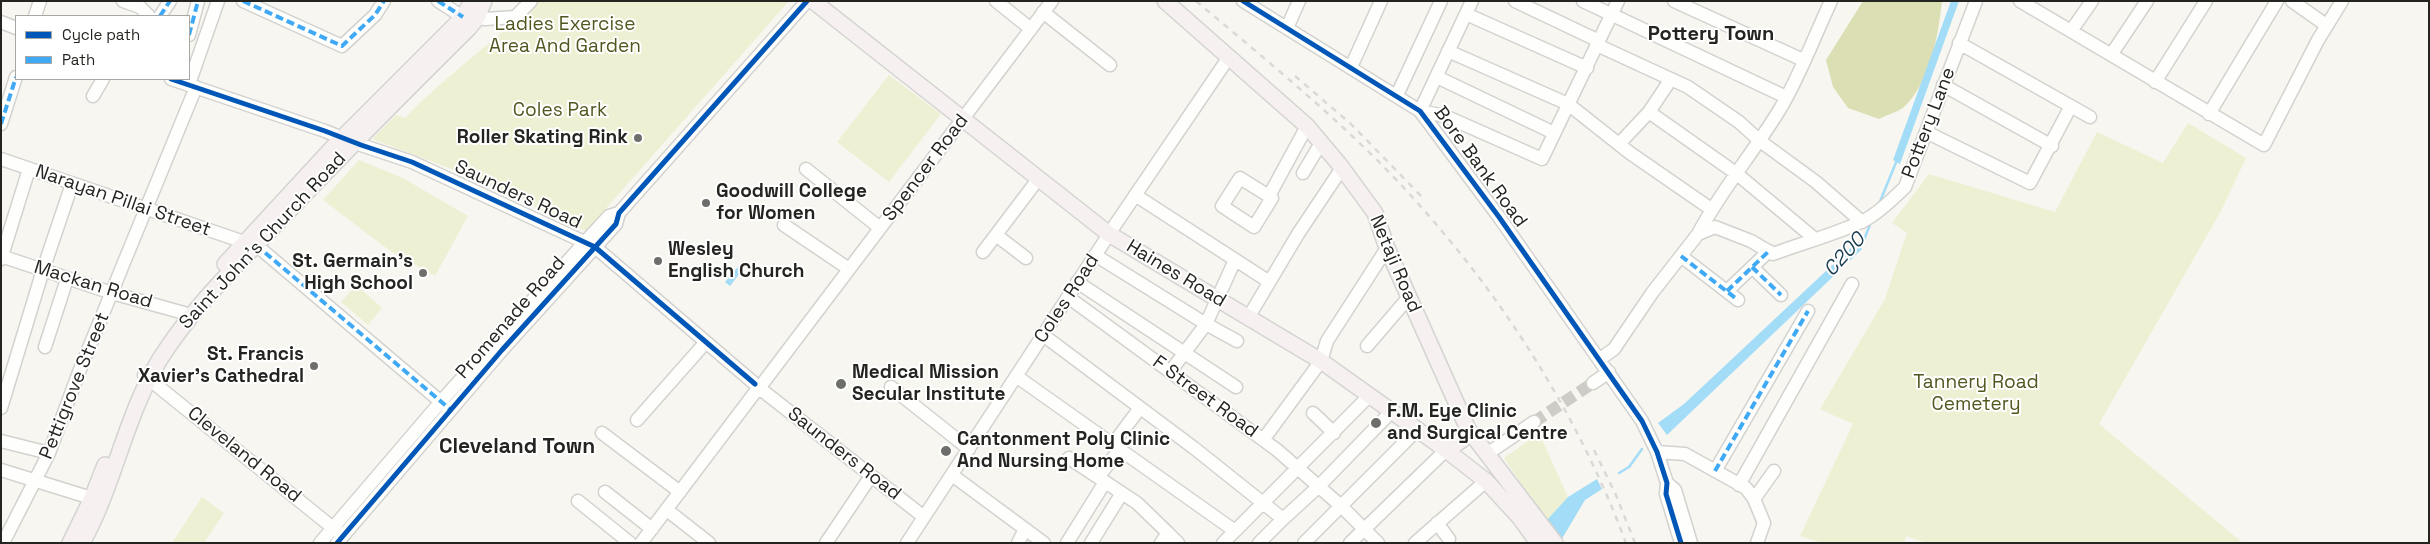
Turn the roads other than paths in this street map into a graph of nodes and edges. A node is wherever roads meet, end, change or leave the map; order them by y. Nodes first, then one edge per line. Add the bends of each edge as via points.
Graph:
1 (40, 1) edge
2 (123, 1) edge
3 (170, 1) edge
4 (198, 1) edge
5 (218, 1) edge
6 (243, 1) edge
7 (384, 1) edge
8 (438, 1) edge
9 (472, 1) edge
10 (484, 1) edge
11 (530, 1) edge
12 (807, 1) edge
13 (813, 1) edge
14 (996, 1) edge
15 (1052, 1) edge
16 (1165, 1) edge
17 (1299, 1) edge
18 (1381, 1) edge
19 (1440, 1) edge
20 (1472, 1) edge
21 (1515, 1) edge
22 (1583, 1) edge
23 (1618, 1) edge
24 (1674, 1) edge
25 (1976, 1) edge
26 (2020, 1) edge
27 (2092, 1) edge
28 (2147, 1) edge
29 (2206, 1) edge
30 (2277, 1) edge
31 (2292, 1) edge
32 (2342, 1) edge
33 (1250, 3) edge
34 (1826, 3) edge
35 (1044, 12) junction
36 (1466, 14) junction
37 (35, 15) edge
38 (148, 15) edge
39 (161, 15) edge
40 (1611, 15) junction
41 (470, 17) junction
42 (1, 22) edge
43 (2326, 25) junction
44 (15, 28) edge
45 (1287, 28) junction
46 (190, 29) edge
47 (1032, 29) junction
48 (2071, 32) junction
49 (1598, 43) junction
50 (1959, 43) junction
51 (1448, 51) junction
52 (2111, 56) junction
53 (1228, 57) junction
54 (1803, 60) junction
55 (1110, 66) dead end
56 (1351, 67) junction
57 (1587, 68) junction
58 (1437, 77) junction
59 (1671, 79) junction
60 (15, 80) edge
61 (102, 80) edge
62 (177, 80) edge
63 (2155, 82) junction
64 (1943, 85) junction
65 (192, 86) junction
66 (1397, 95) junction
67 (93, 96) dead end
68 (1786, 97) junction
69 (1568, 104) junction
70 (2071, 106) junction
71 (1420, 111) junction
72 (1649, 112) junction
73 (2209, 114) junction
74 (2090, 117) dead end
75 (964, 118) junction
76 (1, 124) edge
77 (1307, 126) junction
78 (1926, 132) junction
79 (1554, 133) junction
80 (349, 140) junction
81 (1760, 141) junction
82 (1321, 143) junction
83 (1619, 144) junction
84 (2052, 146) junction
85 (1, 160) edge
86 (1342, 168) junction
87 (29, 169) junction
88 (806, 169) dead end
89 (1303, 173) dead end
90 (1737, 174) junction
91 (1039, 178) junction
92 (72, 184) junction
93 (1135, 195) junction
94 (1269, 196) dead end
95 (1711, 208) junction
96 (147, 209) junction
97 (1862, 222) junction
98 (784, 225) dead end
99 (880, 228) junction
100 (1109, 234) junction
101 (1698, 234) junction
102 (996, 235) junction
103 (1815, 239) junction
104 (250, 244) junction
105 (590, 245) junction
106 (1387, 248) junction
107 (1769, 251) junction
108 (983, 252) dead end
109 (1095, 255) junction
110 (1681, 256) junction
111 (2, 257) edge
112 (1026, 258) dead end
113 (1235, 260) junction
114 (1752, 267) junction
115 (849, 269) junction
116 (43, 270) junction
117 (67, 278) junction
118 (1268, 281) junction
119 (1077, 282) junction
120 (1852, 284) dead end
121 (1727, 291) junction
122 (112, 294) junction
123 (1781, 294) dead end
124 (1068, 297) junction
125 (1409, 297) junction
126 (1218, 300) junction
127 (1738, 300) dead end
128 (1808, 311) dead end
129 (184, 314) junction
130 (1248, 318) junction
131 (1206, 324) junction
132 (1043, 335) junction
133 (507, 337) junction
134 (1237, 341) dead end
135 (706, 342) junction
136 (1367, 346) dead end
137 (45, 347) dead end
138 (1185, 353) junction
139 (1600, 359) junction
140 (1321, 361) junction
141 (6, 370) edge
142 (1170, 372) junction
143 (1609, 372) junction
144 (1016, 376) junction
145 (147, 377) junction
146 (1593, 383) tunnel mouth
147 (759, 387) junction
148 (891, 387) dead end
149 (1236, 387) dead end
150 (1370, 395) junction
151 (442, 400) junction
152 (1, 408) edge
153 (452, 408) junction
154 (1140, 408) junction
155 (1392, 411) junction
156 (1313, 413) dead end
157 (638, 420) dead end
158 (1534, 422) tunnel mouth
159 (1468, 429) junction
160 (1417, 430) junction
161 (602, 433) dead end
162 (1334, 433) junction
163 (1263, 440) junction
164 (1, 441) edge
165 (1654, 445) junction
166 (1117, 446) junction
167 (969, 449) junction
168 (1446, 450) junction
169 (49, 453) junction
170 (1487, 454) junction
171 (1069, 458) dead end
172 (1298, 468) junction
173 (1, 470) edge
174 (1774, 470) dead end
175 (1715, 471) junction
176 (952, 474) junction
177 (871, 476) junction
178 (1102, 479) junction
179 (36, 480) junction
180 (1486, 481) junction
181 (1667, 483) junction
182 (1739, 485) junction
183 (1318, 487) junction
184 (605, 492) dead end
185 (680, 492) junction
186 (1122, 493) junction
187 (1754, 499) junction
188 (97, 500) junction
189 (578, 501) dead end
190 (1263, 504) junction
191 (1341, 506) junction
192 (667, 510) junction
193 (924, 518) junction
194 (1283, 520) junction
195 (1437, 522) junction
196 (332, 527) junction
197 (652, 529) junction
198 (1026, 529) junction
199 (1364, 529) junction
200 (1235, 531) junction
201 (1164, 538) edge
202 (340, 539) edge
203 (1449, 539) dead end
204 (1548, 540) edge
205 (3, 543) edge
206 (70, 543) edge
207 (82, 543) edge
208 (320, 543) edge
209 (630, 543) edge
210 (641, 543) edge
211 (709, 543) edge
212 (826, 543) edge
213 (907, 543) edge
214 (1018, 543) edge
215 (1044, 543) edge
216 (1066, 543) edge
217 (1091, 543) edge
218 (1178, 543) edge
219 (1222, 543) edge
220 (1259, 543) edge
221 (1304, 543) edge
222 (1350, 543) edge
223 (1378, 543) edge
224 (1415, 543) edge
225 (1681, 543) edge
226 (1691, 543) edge
227 (1757, 543) edge

1 - 37 street
2 - 38 street via 140,7
3 - 39 street
4 - 46 street
5 - 65 street, Pettigrove Street
6 - 7 street via 342,46 375,15
8 - 41 street
9 - 41 main road, Saint John's Church Road
10 - 41 main road, Saint John's Church Road
11 - 41 street via 515,17 485,20
12 - 105 street, Promenade Road via 619,214 609,216
13 - 75 main road, Haines Road
14 - 47 street
15 - 35 street, Spencer Road
16 - 53 main road, Netaji Road
17 - 45 street
18 - 56 street
19 - 66 street
20 - 36 street
21 - 49 street
22 - 40 street
23 - 40 street
24 - 54 street
25 - 50 street, Pottery Lane
26 - 48 street
27 - 48 street
28 - 52 street
29 - 63 street
30 - 73 street
31 - 43 street
32 - 43 street
33 - 45 street, Bore Bank Road
34 - 54 street
35 - 47 street, Spencer Road
35 - 55 street
36 - 51 street
36 - 57 street
40 - 49 street
40 - 68 street
41 - 80 main road, Saint John's Church Road
42 - 44 street
43 - 73 street via 2264,145
45 - 56 street, Bore Bank Road
47 - 75 street, Spencer Road
48 - 52 street
49 - 57 street
49 - 59 street
50 - 64 street, Pottery Lane
50 - 70 street
51 - 58 street
51 - 69 street
52 - 63 street
53 - 77 main road, Netaji Road
53 - 93 street, Coles Road
54 - 68 street
56 - 66 street, Bore Bank Road
57 - 69 street
58 - 71 street
58 - 79 street
59 - 72 street
59 - 81 street via 1713,104
60 - 76 street
61 - 67 street
62 - 65 street, Saunders Road
63 - 73 street
64 - 78 street, Pottery Lane
64 - 84 street
65 - 80 street, Saunders Road
65 - 96 street, Pettigrove Street
66 - 71 street, Bore Bank Road
68 - 81 street
69 - 79 street
69 - 83 street
70 - 74 street
70 - 84 street
71 - 79 street via 1445,116 1542,159
71 - 139 street, Bore Bank Road
72 - 83 street
72 - 90 street
75 - 91 main road, Haines Road
75 - 99 street, Spencer Road
77 - 82 main road, Netaji Road
77 - 94 street
78 - 84 street via 2030,183
78 - 97 street, Pottery Lane via 1906,186
80 - 104 main road, Saint John's Church Road
80 - 105 street, Saunders Road via 412,162
81 - 90 street
81 - 97 street via 1816,182
82 - 86 main road, Netaji Road
82 - 89 street
83 - 95 street
85 - 87 street, Narayan Pillai Street
86 - 106 main road, Netaji Road via 1374,213
86 - 118 street
87 - 92 street, Narayan Pillai Street
87 - 111 street
88 - 99 street
90 - 95 street
90 - 103 street
91 - 100 main road, Haines Road
91 - 102 street
92 - 96 street, Narayan Pillai Street
92 - 116 street
93 - 100 street, Coles Road
93 - 113 street
95 - 101 street
96 - 104 street, Narayan Pillai Street
96 - 122 street, Pettigrove Street
97 - 103 street, Pottery Lane
98 - 115 street
99 - 115 street, Spencer Road
100 - 109 street, Coles Road
100 - 126 main road, Haines Road
101 - 107 street via 1715,226
101 - 110 street
102 - 108 street
102 - 112 street
103 - 107 street, Pottery Lane via 1773,254
104 - 129 main road, Saint John's Church Road
104 - 145 main road, Saint John's Church Road
104 - 151 street
105 - 133 street, Promenade Road
105 - 135 street, Saunders Road
106 - 125 main road, Netaji Road
106 - 140 street, F Street Road via 1326,341
107 - 114 street
109 - 119 street, Coles Road
109 - 131 street
110 - 121 street
110 - 139 street via 1614,349
111 - 116 street, Mackan Road
113 - 118 street
113 - 126 street
114 - 121 street
114 - 123 street
115 - 147 street, Spencer Road
116 - 117 street, Mackan Road
116 - 141 street
117 - 122 street, Mackan Road
117 - 137 street
118 - 130 street
119 - 124 street, Coles Road
119 - 138 street
120 - 182 street
121 - 127 street
122 - 129 street, Mackan Road
122 - 169 street, Pettigrove Street
124 - 132 street, Coles Road
124 - 142 street, F Street Road
125 - 136 street
125 - 159 main road, Netaji Road
126 - 130 main road, Haines Road
126 - 131 street
128 - 175 street
129 - 145 main road, Saint John's Church Road via 155,354
130 - 140 main road, Haines Road
131 - 134 street
131 - 138 street
132 - 144 street, Coles Road
132 - 154 street
133 - 151 street, Promenade Road
133 - 153 street, Promenade Road
135 - 147 street, Saunders Road
135 - 157 street
138 - 142 street
138 - 149 street
139 - 143 street, Bore Bank Road
140 - 150 main road, Haines Road
140 - 163 street, F Street Road
141 - 152 street
142 - 163 street, F Street Road
143 - 146 street
143 - 165 street, Bore Bank Road
144 - 166 street
144 - 167 street, Coles Road
145 - 188 main road, Saint John's Church Road via 124,417
145 - 196 street, Cleveland Road
147 - 177 street, Saunders Road
147 - 185 street, Spencer Road
148 - 167 street
150 - 155 main road, Haines Road
150 - 162 street
151 - 153 street
151 - 196 street, Promenade Road
153 - 202 street, Promenade Road
154 - 166 street
154 - 190 street
155 - 160 main road, Haines Road
155 - 183 street
156 - 162 street
158 - 170 street
159 - 168 main road via 1462,440
159 - 170 main road, Netaji Road
160 - 168 main road, Haines Road
160 - 191 street
161 - 185 street
162 - 172 street
163 - 172 street
164 - 169 street
165 - 175 street via 1685,454
165 - 181 street, Bore Bank Road
166 - 178 street
166 - 200 street
167 - 176 street, Coles Road
168 - 180 main road, Haines Road
168 - 199 street
169 - 179 street, Pettigrove Street
170 - 204 main road, Netaji Road
171 - 178 street
172 - 183 street
172 - 190 street
173 - 179 street
174 - 187 street
175 - 182 street
176 - 193 street, Coles Road
176 - 198 street
177 - 193 street, Saunders Road
177 - 212 street
178 - 186 street
178 - 216 street
179 - 188 street
179 - 205 street, Pettigrove Street
180 - 195 street
180 - 204 main road, Haines Road via 1520,518
181 - 225 street via 1666,494
181 - 226 street via 1675,490
182 - 187 street via 1746,488
183 - 191 street
183 - 194 street
184 - 197 street
185 - 192 street, Spencer Road
186 - 201 street via 1137,503
186 - 217 street
187 - 227 street via 1764,523
188 - 206 main road, Saint John's Church Road
188 - 207 main road, Saint John's Church Road
189 - 209 street
190 - 194 street
190 - 200 street
191 - 199 street
191 - 221 street
192 - 197 street, Spencer Road
192 - 211 street
193 - 213 street, Coles Road
194 - 220 street
195 - 203 street
195 - 224 street
196 - 202 street, Cleveland Road
196 - 208 street, Promenade Road
197 - 210 street, Spencer Road
198 - 214 street
198 - 215 street
199 - 222 street
199 - 223 street
200 - 219 street
201 - 218 street

